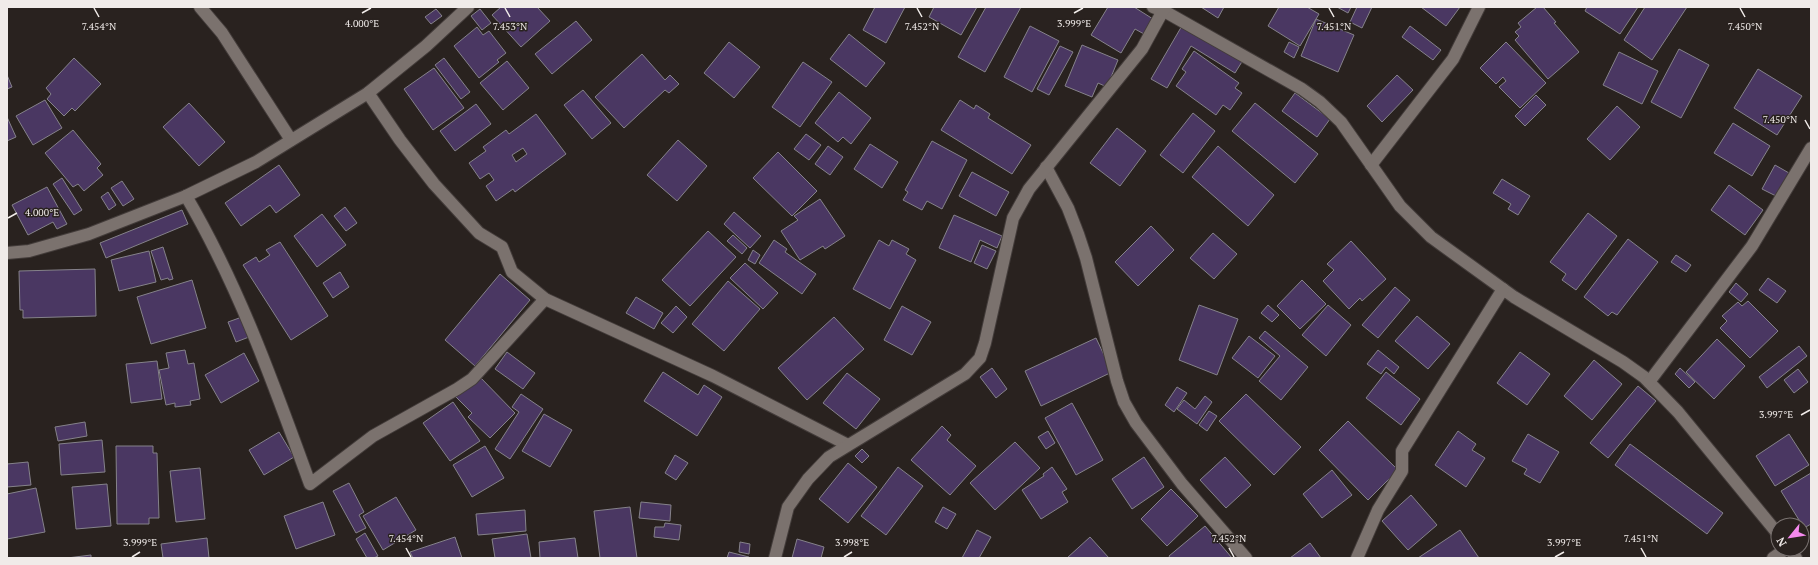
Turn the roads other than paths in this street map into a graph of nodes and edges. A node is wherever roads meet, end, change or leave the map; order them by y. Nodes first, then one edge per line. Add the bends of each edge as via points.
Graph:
1 (200, 7) edge
2 (468, 7) edge
3 (1478, 7) edge
4 (1161, 8) edge
5 (368, 93) junction
6 (291, 140) junction
7 (1811, 148) edge
8 (1371, 165) junction
9 (1046, 167) junction
10 (186, 196) junction
11 (7, 253) edge
12 (1503, 289) junction
13 (545, 298) junction
14 (1649, 382) junction
15 (848, 445) junction
16 (1770, 524) edge
17 (775, 558) edge
18 (1246, 558) edge
19 (1357, 558) edge

1 - 6 street via 222,33
2 - 5 street via 426,46
3 - 8 street via 1453,59
4 - 8 street via 1302,89 1320,102 1341,122
4 - 9 street via 1142,49
5 - 6 street
5 - 13 street via 434,184 479,233 502,247 512,272
6 - 10 street via 256,162
7 - 14 street via 1752,246
8 - 12 street via 1400,206 1431,237
9 - 15 street via 1026,194 1013,218 980,358 965,374
9 - 18 street via 1068,208 1086,258 1124,402 1136,423 1182,484
10 - 11 street via 89,234 30,251
10 - 13 street via 210,237 249,322 310,484 373,436 472,378
12 - 14 street via 1623,362
12 - 19 street via 1402,451 1402,471 1378,510
13 - 15 street via 713,376
14 - 16 street via 1678,412
15 - 17 street via 829,457 808,479 788,507

